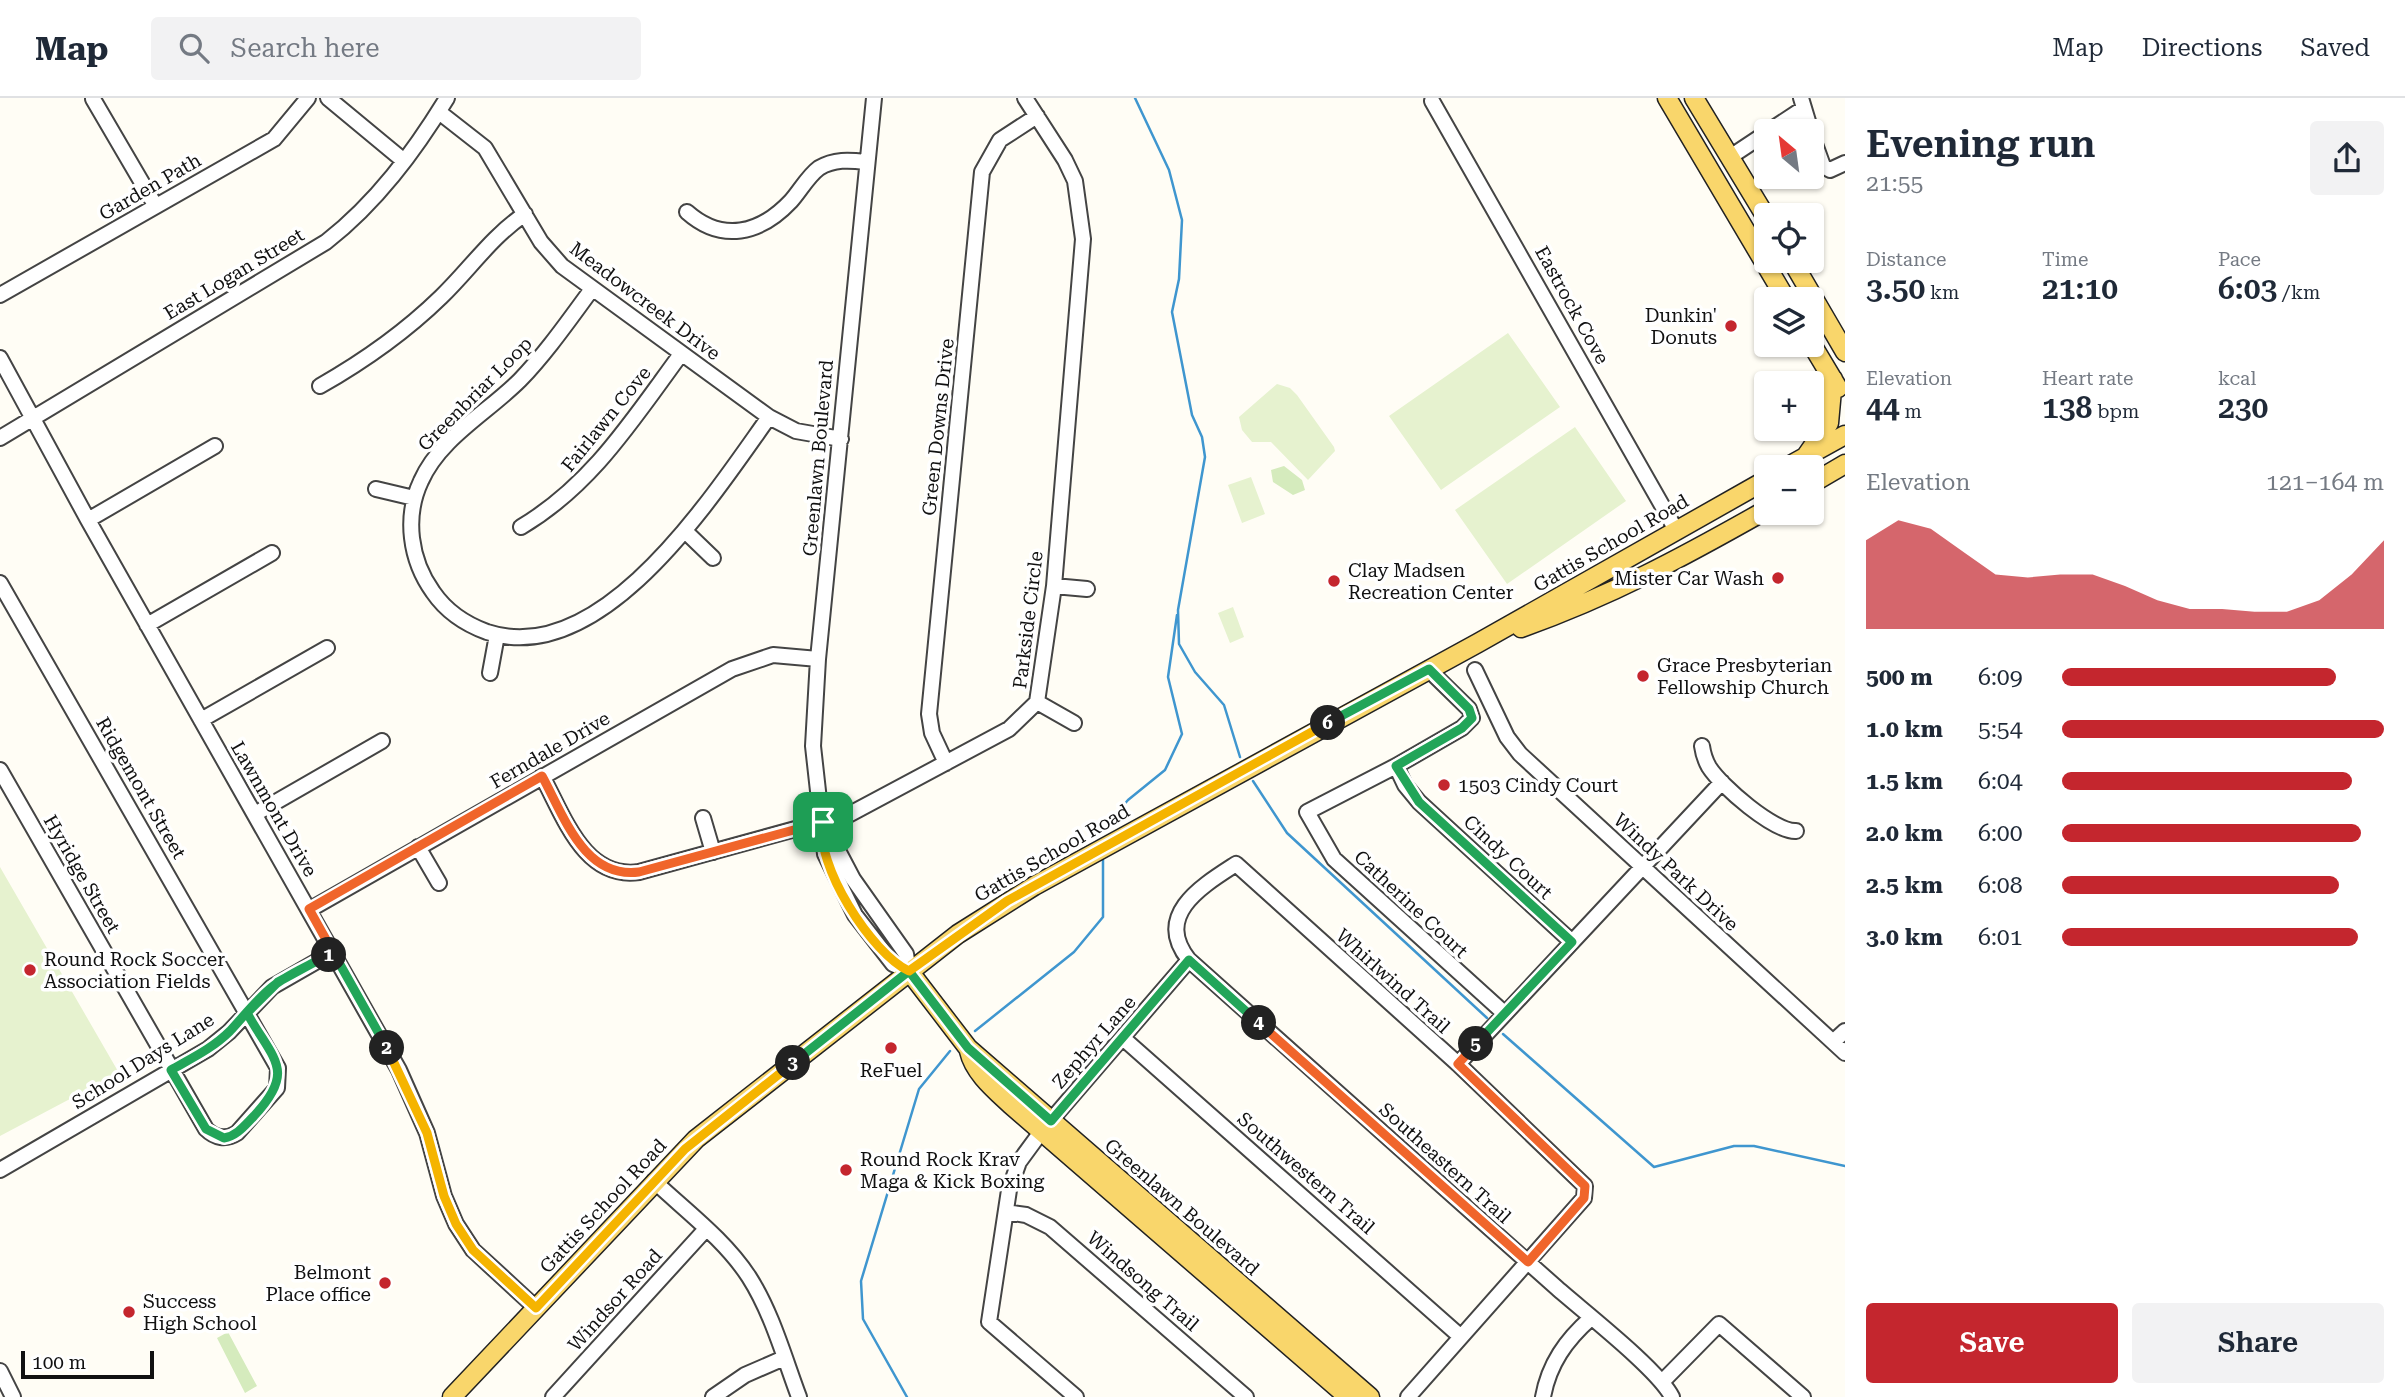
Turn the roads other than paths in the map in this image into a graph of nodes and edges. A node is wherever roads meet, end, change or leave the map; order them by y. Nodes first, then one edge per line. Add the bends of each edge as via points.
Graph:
1 (308, 98) edge
2 (328, 98) edge
3 (447, 98) edge
4 (874, 98) edge
5 (1025, 98) edge
6 (1667, 98) edge
7 (1694, 98) edge
8 (93, 99) edge
9 (1432, 101) dead end
10 (1803, 103) edge
11 (439, 112) junction
12 (1037, 116) junction
13 (1730, 157) junction
14 (404, 161) junction
15 (866, 162) junction
16 (1845, 163) edge
17 (1824, 167) edge
18 (1758, 203) edge
19 (155, 205) junction
20 (687, 212) dead end
21 (524, 214) junction
22 (1799, 273) edge
23 (1779, 287) edge
24 (592, 289) junction
25 (0, 295) edge
26 (1845, 352) edge
27 (681, 354) junction
28 (1820, 357) edge
29 (0, 358) edge
30 (1833, 379) junction
31 (320, 386) dead end
32 (1845, 401) edge
33 (769, 417) junction
34 (33, 419) junction
35 (1845, 435) edge
36 (0, 438) edge
37 (841, 439) junction
38 (215, 446) dead end
39 (1807, 455) edge
40 (1808, 455) edge
41 (1843, 467) edge
42 (1824, 477) edge
43 (1754, 487) edge
44 (376, 489) dead end
45 (414, 498) junction
46 (1754, 517) edge
47 (88, 520) junction
48 (521, 527) dead end
49 (1676, 530) junction
50 (685, 531) junction
51 (272, 553) dead end
52 (713, 558) dead end
53 (0, 583) edge
54 (1054, 586) junction
55 (1087, 589) dead end
56 (147, 625) junction
57 (497, 635) junction
58 (1478, 643) junction
59 (327, 648) dead end
60 (818, 659) junction
61 (1429, 669) junction
62 (1475, 670) dead end
63 (490, 673) dead end
64 (1037, 702) junction
65 (201, 720) junction
66 (1074, 723) dead end
67 (382, 741) dead end
68 (1702, 746) dead end
69 (946, 763) junction
70 (1396, 766) junction
71 (0, 770) edge
72 (542, 776) junction
73 (1722, 782) junction
74 (255, 814) junction
75 (704, 818) dead end
76 (823, 822) junction
77 (1796, 831) dead end
78 (418, 847) junction
79 (713, 852) junction
80 (1642, 866) junction
81 (439, 883) dead end
82 (309, 909) junction
83 (1572, 942) junction
84 (333, 952) junction
85 (1189, 960) junction
86 (909, 971) junction
87 (247, 1013) junction
88 (1503, 1013) junction
89 (1845, 1031) edge
90 (1124, 1039) junction
91 (1833, 1042) junction
92 (1845, 1053) edge
93 (1458, 1064) junction
94 (171, 1070) junction
95 (1046, 1126) junction
96 (0, 1170) edge
97 (654, 1181) junction
98 (1006, 1212) junction
99 (706, 1229) junction
100 (1528, 1262) junction
101 (536, 1308) junction
102 (1591, 1318) junction
103 (1461, 1337) junction
104 (784, 1358) junction
105 (0, 1371) edge
106 (1662, 1382) junction
107 (1229, 1391) edge
108 (13, 1397) edge
109 (452, 1397) edge
110 (553, 1397) edge
111 (713, 1397) edge
112 (799, 1397) edge
113 (1076, 1397) edge
114 (1247, 1397) edge
115 (1348, 1397) edge
116 (1370, 1397) edge
117 (1408, 1397) edge
118 (1543, 1397) edge
119 (1672, 1397) edge
120 (1803, 1397) edge

1 - 19 street, Garden Path via 274,139
2 - 14 street
3 - 11 street, East Logan Street
4 - 15 street, Greenlawn Boulevard
5 - 12 street, Parkside Circle
6 - 23 main road
7 - 13 main road
8 - 19 street
9 - 49 street, Eastrock Cove
10 - 13 street
11 - 14 street, East Logan Street
11 - 21 street, Meadowcreek Drive via 485,148
12 - 54 street, Parkside Circle via 1072,174 1083,223
12 - 69 street, Green Downs Drive via 1000,140 982,172 929,714
13 - 18 main road
14 - 34 street, East Logan Street via 362,212 326,242
15 - 20 street via 844,160 821,167 784,208 733,233 706,226
15 - 37 street, Greenlawn Boulevard
16 - 17 street via 1830,170
19 - 25 street, Garden Path
21 - 24 street, Meadowcreek Drive via 551,254
21 - 31 street via 503,228 413,322 383,347
22 - 26 main road
24 - 27 street, Meadowcreek Drive
24 - 45 street, Greenbriar Loop via 520,379 436,456
27 - 33 street, Meadowcreek Drive
27 - 48 street, Fairlawn Cove via 594,470 560,501
28 - 30 main road
29 - 34 street, Lawnmont Drive
30 - 32 main road
30 - 39 main road via 1829,423
33 - 37 street, Meadowcreek Drive via 796,431
33 - 50 street, Greenbriar Loop
34 - 36 street, East Logan Street
34 - 47 street, Lawnmont Drive
35 - 40 main road
37 - 60 street, Greenlawn Boulevard
38 - 47 street
41 - 42 main road
43 - 49 main road, Gattis School Road
44 - 45 street
45 - 57 street, Greenbriar Loop via 411,536 428,585 453,614
46 - 58 main road, Gattis School Road via 1689,555 1585,605
47 - 56 street, Lawnmont Drive
49 - 58 main road, Gattis School Road
50 - 52 street
50 - 57 street, Greenbriar Loop via 613,598 577,622 534,637
51 - 56 street
53 - 87 street, Ridgemont Street
54 - 55 street
54 - 64 street, Parkside Circle
56 - 65 street, Lawnmont Drive
57 - 63 street
58 - 61 main road, Gattis School Road
59 - 65 street
60 - 72 street, Ferndale Drive via 774,655 745,663
60 - 76 street, Greenlawn Boulevard via 813,746
61 - 70 street via 1469,709 1472,718
61 - 86 main road, Gattis School Road via 1007,901
62 - 80 street, Windy Park Drive via 1520,754
64 - 66 street
64 - 69 street, Parkside Circle via 1009,729
65 - 74 street, Lawnmont Drive
67 - 74 street
68 - 73 street via 1709,767
69 - 76 street, Parkside Circle via 863,808
70 - 83 street, Cindy Court via 1419,802
70 - 88 street, Catherine Court via 1307,812 1334,859
71 - 94 street, Hyridge Street
72 - 78 street, Ferndale Drive
72 - 79 street, Parkside Circle via 583,849 610,870 639,872
73 - 77 street via 1774,826
73 - 80 street
74 - 82 street, Lawnmont Drive
75 - 79 street
76 - 79 street, Parkside Circle
76 - 86 street, Greenlawn Boulevard via 825,854 848,904 893,964
78 - 81 street
78 - 82 street, Ferndale Drive
80 - 83 street
80 - 91 street, Windy Park Drive
82 - 84 street, Lawnmont Drive
83 - 88 street
84 - 87 street, School Days Lane via 272,987
84 - 101 street, Lawnmont Drive via 413,1097 456,1224 473,1250
85 - 90 street, Zephyr Lane
85 - 93 street, Whirlwind Trail via 1176,934 1182,909 1196,891 1236,864
85 - 100 street, Southeastern Trail
86 - 95 main road, Greenlawn Boulevard via 968,1048
86 - 97 main road, Gattis School Road via 713,1125
87 - 94 street, School Days Lane via 219,1041
87 - 94 street, Ridgemont Street via 278,1068 279,1082 237,1133 224,1138 206,1129
88 - 93 street
89 - 91 street
90 - 95 street, Zephyr Lane
90 - 103 street, Southwestern Trail
91 - 92 street, Windy Park Drive
93 - 100 street, Whirlwind Trail via 1585,1186 1584,1198
94 - 96 street, School Days Lane
95 - 98 street, Zephyr Lane via 1019,1161
95 - 115 main road, Greenlawn Boulevard
95 - 116 main road, Greenlawn Boulevard
97 - 99 street
97 - 101 main road, Gattis School Road
98 - 107 street, Windsong Trail via 1026,1214 1050,1227
98 - 113 street, Zephyr Lane via 989,1322
99 - 104 street via 748,1277
99 - 110 street, Windsor Road
100 - 102 street, Southeastern Trail
100 - 103 street
101 - 109 main road, Gattis School Road
102 - 106 street, Southeastern Trail
102 - 118 street via 1556,1359
103 - 117 street
104 - 111 street via 745,1375
104 - 112 street
105 - 108 street
106 - 119 street, Southeastern Trail
106 - 120 street via 1719,1324
107 - 114 street, Windsong Trail

